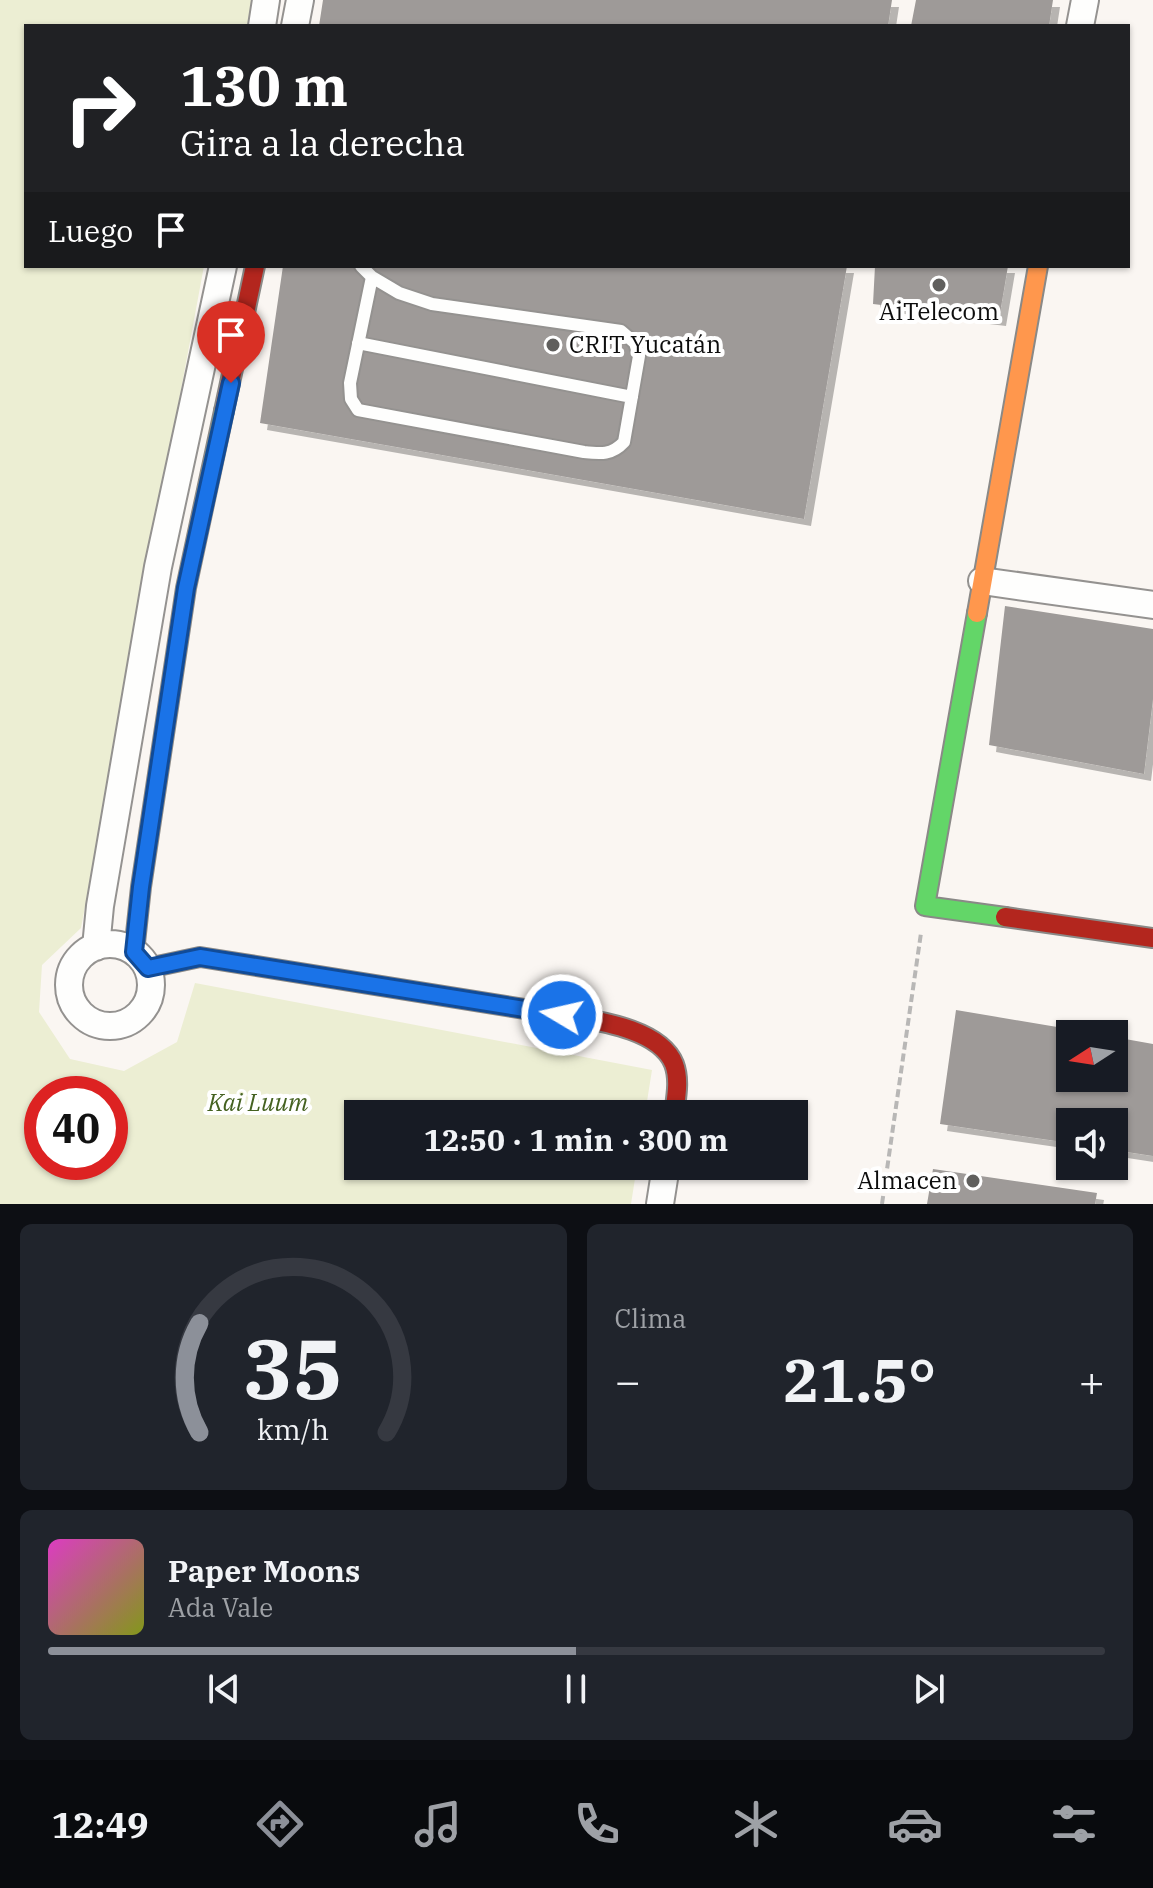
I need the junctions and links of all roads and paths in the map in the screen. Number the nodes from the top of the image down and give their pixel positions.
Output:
1 (266, 0) edge
2 (300, 0) edge
3 (1085, 0) edge
4 (262, 24) edge
5 (295, 24) edge
6 (1080, 24) edge
7 (255, 268) edge
8 (363, 268) edge
9 (1038, 268) edge
10 (221, 275) edge
11 (372, 277) junction
12 (250, 296) junction
13 (358, 343) junction
14 (632, 397) junction
15 (982, 581) junction
16 (1153, 605) edge
17 (925, 906) junction
18 (1153, 938) edge
19 (96, 947) junction
20 (141, 960) junction
21 (676, 1100) edge
22 (664, 1180) edge
23 (660, 1204) edge
24 (882, 1204) edge

1 - 4 street
2 - 5 street
3 - 6 street
7 - 12 street
8 - 11 lane
9 - 15 street
10 - 12 street
10 - 19 street
11 - 13 lane
11 - 14 lane
12 - 20 street
13 - 14 lane
13 - 14 lane
15 - 16 street
15 - 17 street
17 - 18 street
17 - 24 path
19 - 20 street
19 - 20 street
20 - 21 street
22 - 23 street

